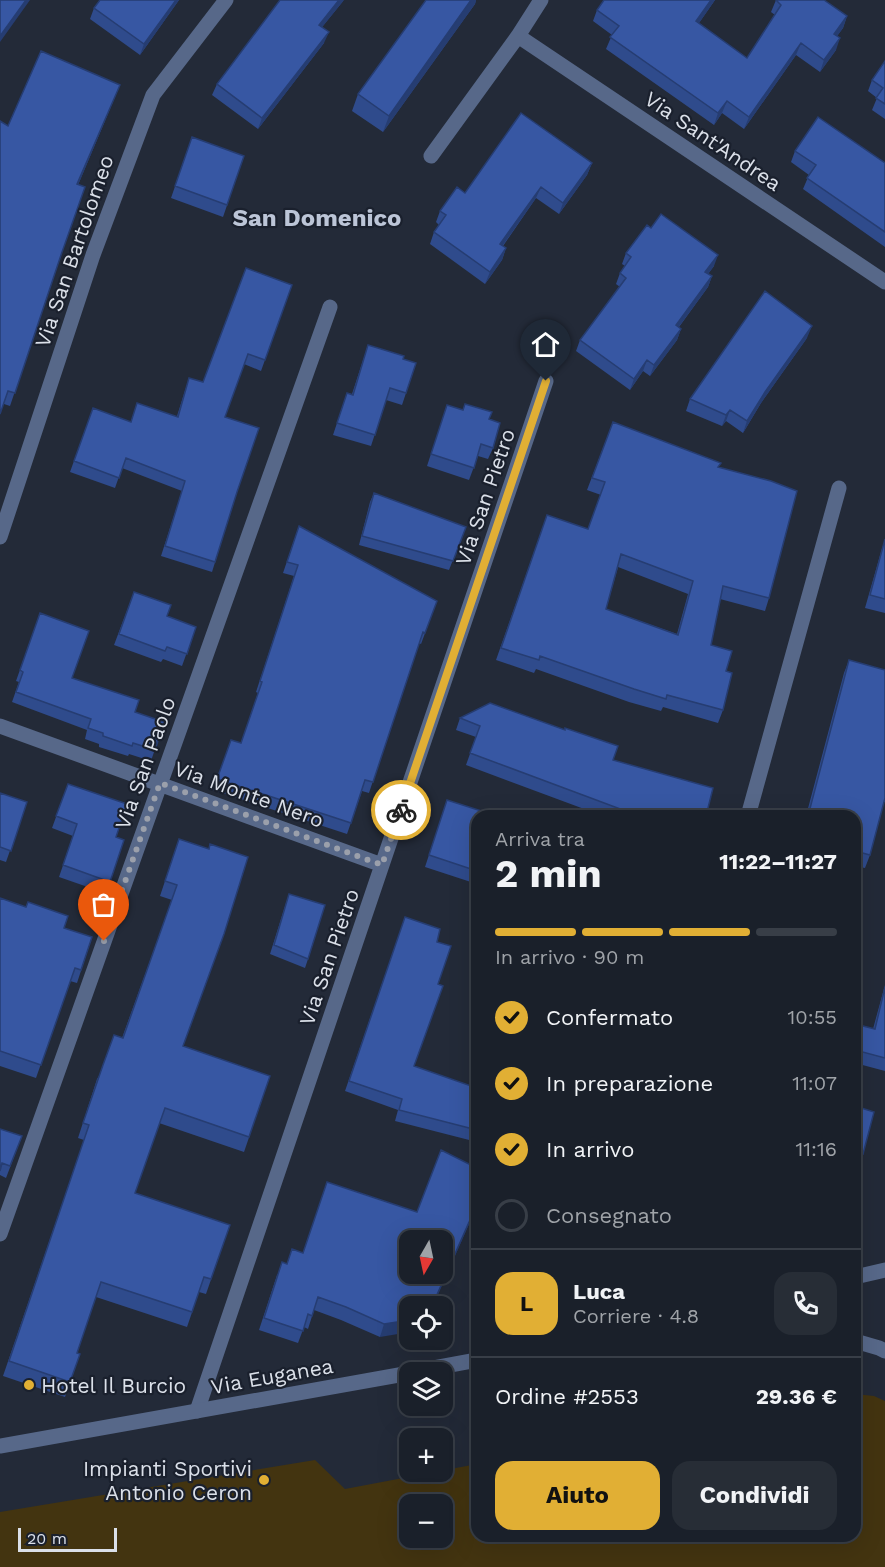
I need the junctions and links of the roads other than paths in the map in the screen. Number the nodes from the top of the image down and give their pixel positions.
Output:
1 (226, 0) edge
2 (541, 0) edge
3 (518, 36) junction
4 (431, 156) dead end
5 (885, 282) edge
6 (330, 307) dead end
7 (546, 381) dead end
8 (838, 488) dead end
9 (0, 537) edge
10 (0, 726) edge
11 (160, 783) junction
12 (750, 810) edge
13 (382, 865) junction
14 (0, 1234) edge
15 (885, 1270) edge
16 (861, 1276) edge
17 (861, 1343) edge
18 (885, 1351) edge
19 (471, 1361) edge
20 (453, 1365) edge
21 (399, 1375) edge
22 (197, 1411) junction
23 (0, 1446) edge

1 - 9 street, Via San Bartolomeo
2 - 3 street
3 - 4 street
3 - 5 street, Via Sant'Andrea
6 - 11 street, Via San Paolo
7 - 13 street, Via San Pietro
8 - 12 street
10 - 11 street, Via Monte Nero
11 - 13 street, Via Monte Nero
11 - 14 street, Via San Paolo
13 - 22 street, Via San Pietro
15 - 16 street
17 - 18 street
19 - 20 street, Via Euganea
21 - 22 street, Via Euganea
22 - 23 street, Via Euganea

